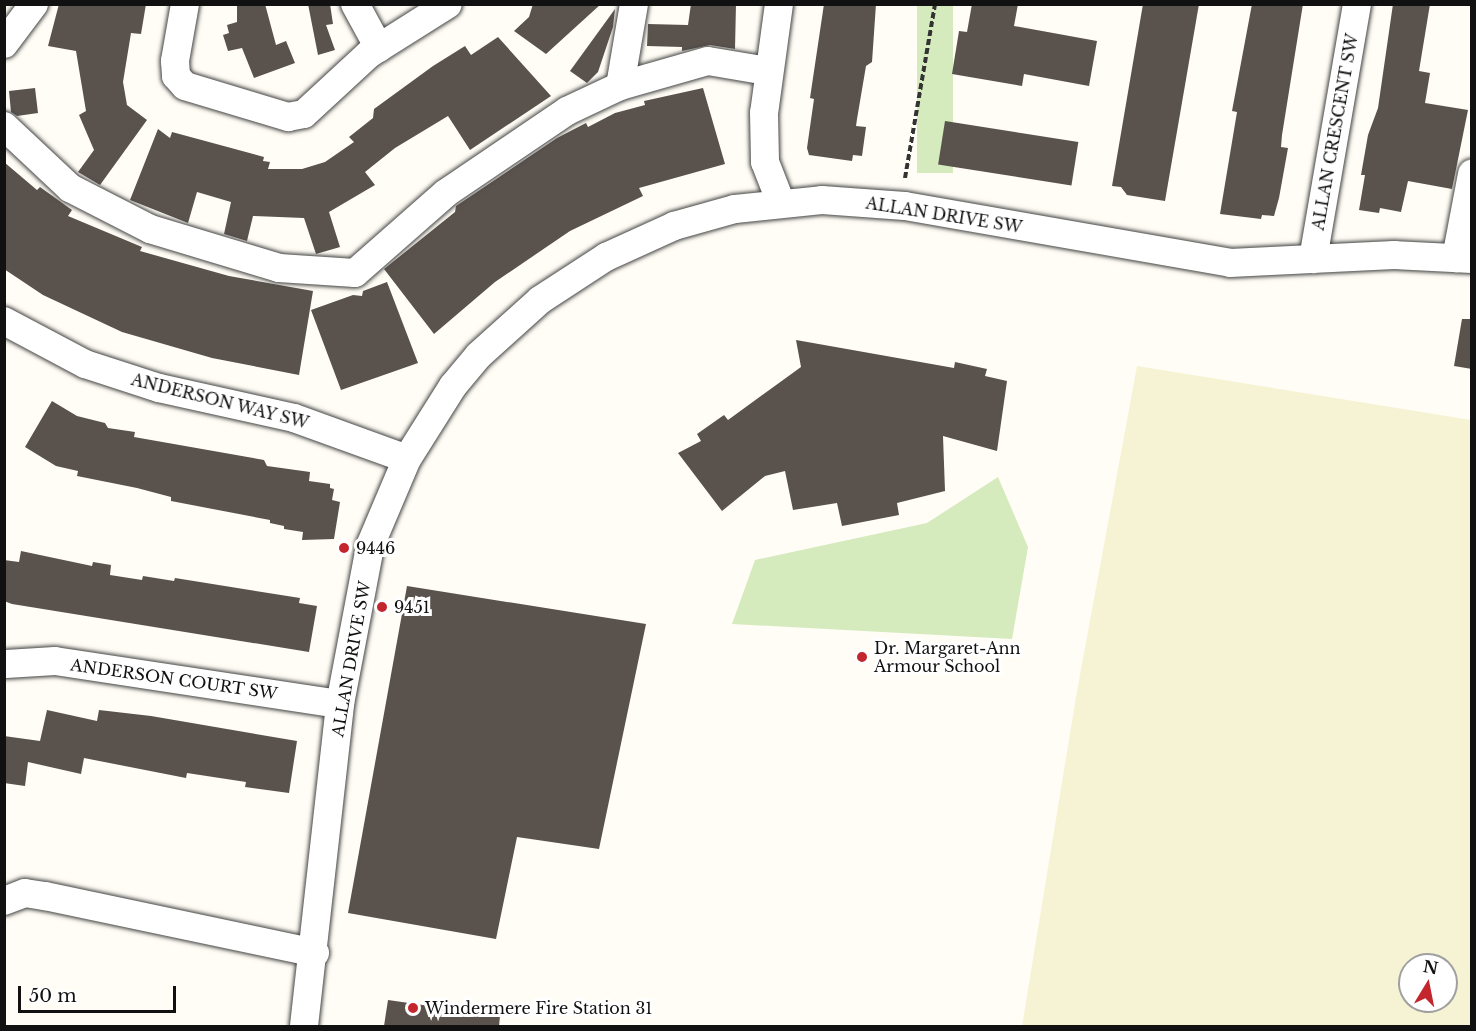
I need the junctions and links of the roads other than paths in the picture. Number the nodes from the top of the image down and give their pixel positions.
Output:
1 (34, 4) edge
2 (185, 4) edge
3 (355, 4) edge
4 (448, 4) edge
5 (634, 4) edge
6 (779, 4) edge
7 (1357, 4) edge
8 (4, 44) edge
9 (379, 48) junction
10 (768, 71) junction
11 (620, 86) junction
12 (4, 126) edge
13 (1472, 174) edge
14 (781, 202) junction
15 (1464, 258) edge
16 (1313, 259) junction
17 (4, 321) edge
18 (407, 459) junction
19 (6, 664) dead end
20 (340, 704) junction
21 (4, 901) edge
22 (315, 953) junction
23 (304, 1026) edge

1 - 8 street
2 - 9 street
3 - 9 street
4 - 9 street
5 - 11 street
6 - 10 street
7 - 16 street, ALLAN CRESCENT SW
10 - 11 street
10 - 14 street
11 - 12 street
13 - 15 street
14 - 16 street, ALLAN DRIVE SW
14 - 18 street, ALLAN DRIVE SW
15 - 16 street, ALLAN DRIVE SW
17 - 18 street, ANDERSON WAY SW
18 - 20 street, ALLAN DRIVE SW
19 - 20 street, ANDERSON COURT SW
20 - 22 street, ALLAN DRIVE SW
21 - 22 street
22 - 23 street, ALLAN DRIVE SW

